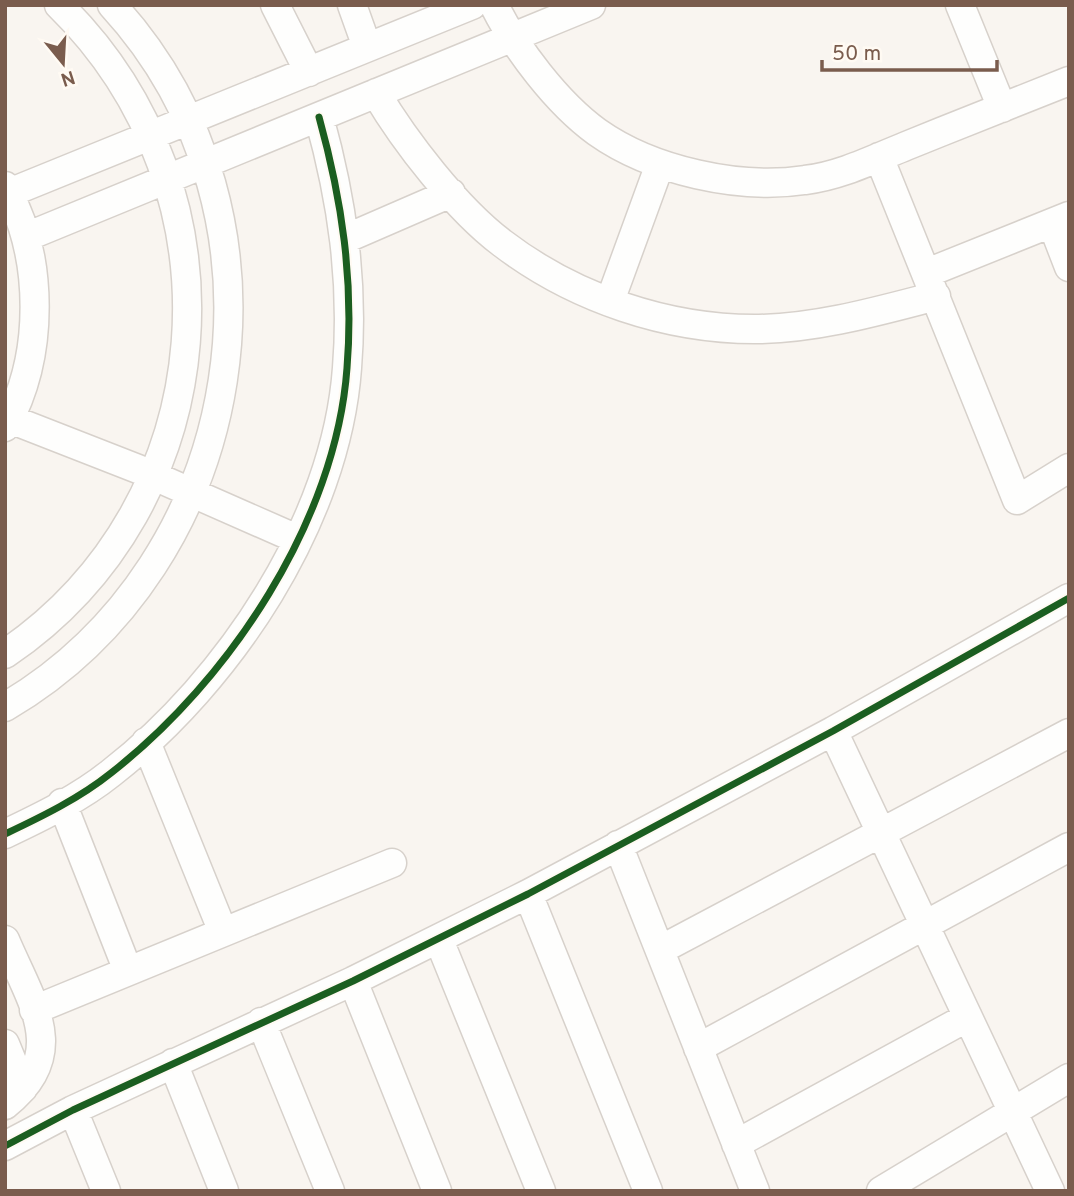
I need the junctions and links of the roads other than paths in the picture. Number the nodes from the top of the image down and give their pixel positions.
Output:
1 (59, 5) edge
2 (112, 5) edge
3 (275, 5) edge
4 (352, 5) edge
5 (472, 5) edge
6 (494, 5) edge
7 (591, 5) edge
8 (960, 5) edge
9 (511, 38) junction
10 (367, 47) junction
11 (309, 72) junction
12 (1069, 81) edge
13 (376, 93) junction
14 (1002, 108) junction
15 (319, 117) junction
16 (188, 120) junction
17 (151, 136) junction
18 (879, 157) junction
19 (205, 163) junction
20 (660, 164) junction
21 (168, 178) junction
22 (7, 189) edge
23 (451, 193) junction
24 (1060, 220) edge
25 (26, 237) junction
26 (345, 239) junction
27 (1069, 267) edge
28 (931, 284) junction
29 (610, 301) junction
30 (7, 423) edge
31 (1069, 468) edge
32 (153, 476) junction
33 (193, 492) junction
34 (297, 538) junction
35 (1068, 601) edge
36 (5, 654) edge
37 (5, 707) edge
38 (833, 731) junction
39 (1069, 733) edge
40 (146, 742) junction
41 (62, 803) junction
42 (881, 833) junction
43 (5, 834) edge
44 (618, 845) junction
45 (1069, 847) edge
46 (392, 863) dead end
47 (528, 894) junction
48 (925, 925) junction
49 (223, 932) junction
50 (5, 940) edge
51 (439, 940) junction
52 (660, 950) junction
53 (128, 971) junction
54 (353, 981) junction
55 (34, 1010) junction
56 (968, 1017) junction
57 (261, 1022) junction
58 (5, 1044) edge
59 (698, 1048) junction
60 (173, 1063) junction
61 (1069, 1078) edge
62 (14, 1097) edge
63 (73, 1110) junction
64 (1013, 1112) junction
65 (736, 1144) junction
66 (5, 1146) edge
67 (106, 1191) edge
68 (224, 1191) edge
69 (330, 1191) edge
70 (437, 1191) edge
71 (541, 1191) edge
72 (648, 1191) edge
73 (755, 1191) edge
74 (881, 1191) edge
75 (1049, 1191) edge

1 - 17 street
2 - 16 street
3 - 11 street
4 - 10 street
5 - 10 street
6 - 9 street
7 - 9 street
8 - 14 street
9 - 13 street
9 - 20 street
10 - 11 street
11 - 16 street
12 - 14 street
13 - 15 street
13 - 23 street
14 - 18 street
15 - 19 street
15 - 26 street
16 - 17 street
16 - 19 street
17 - 21 street
17 - 22 street
18 - 20 street
18 - 28 street
19 - 21 street
19 - 33 street
20 - 29 street
21 - 25 street
21 - 32 street
22 - 25 street
23 - 26 street
23 - 29 street
24 - 27 street
24 - 28 street
25 - 30 street
26 - 34 street
28 - 29 street
28 - 31 street
30 - 32 street
32 - 33 street
32 - 36 street
33 - 34 street
33 - 37 street
34 - 40 street
35 - 38 street
38 - 42 street
38 - 44 street
39 - 42 street
40 - 41 street
40 - 49 street
41 - 43 street
41 - 53 street
42 - 48 street
42 - 52 street
44 - 47 street
44 - 52 street
45 - 48 street
46 - 49 street
47 - 51 street
47 - 72 street
48 - 56 street
48 - 59 street
49 - 53 street
50 - 55 street
51 - 54 street
51 - 71 street
52 - 59 street
53 - 55 street
54 - 57 street
54 - 70 street
55 - 62 street
56 - 64 street
56 - 65 street
57 - 60 street
57 - 69 street
58 - 62 street
59 - 65 street
60 - 63 street
60 - 68 street
61 - 64 street
63 - 66 street
63 - 67 street
64 - 74 street
64 - 75 street
65 - 73 street

